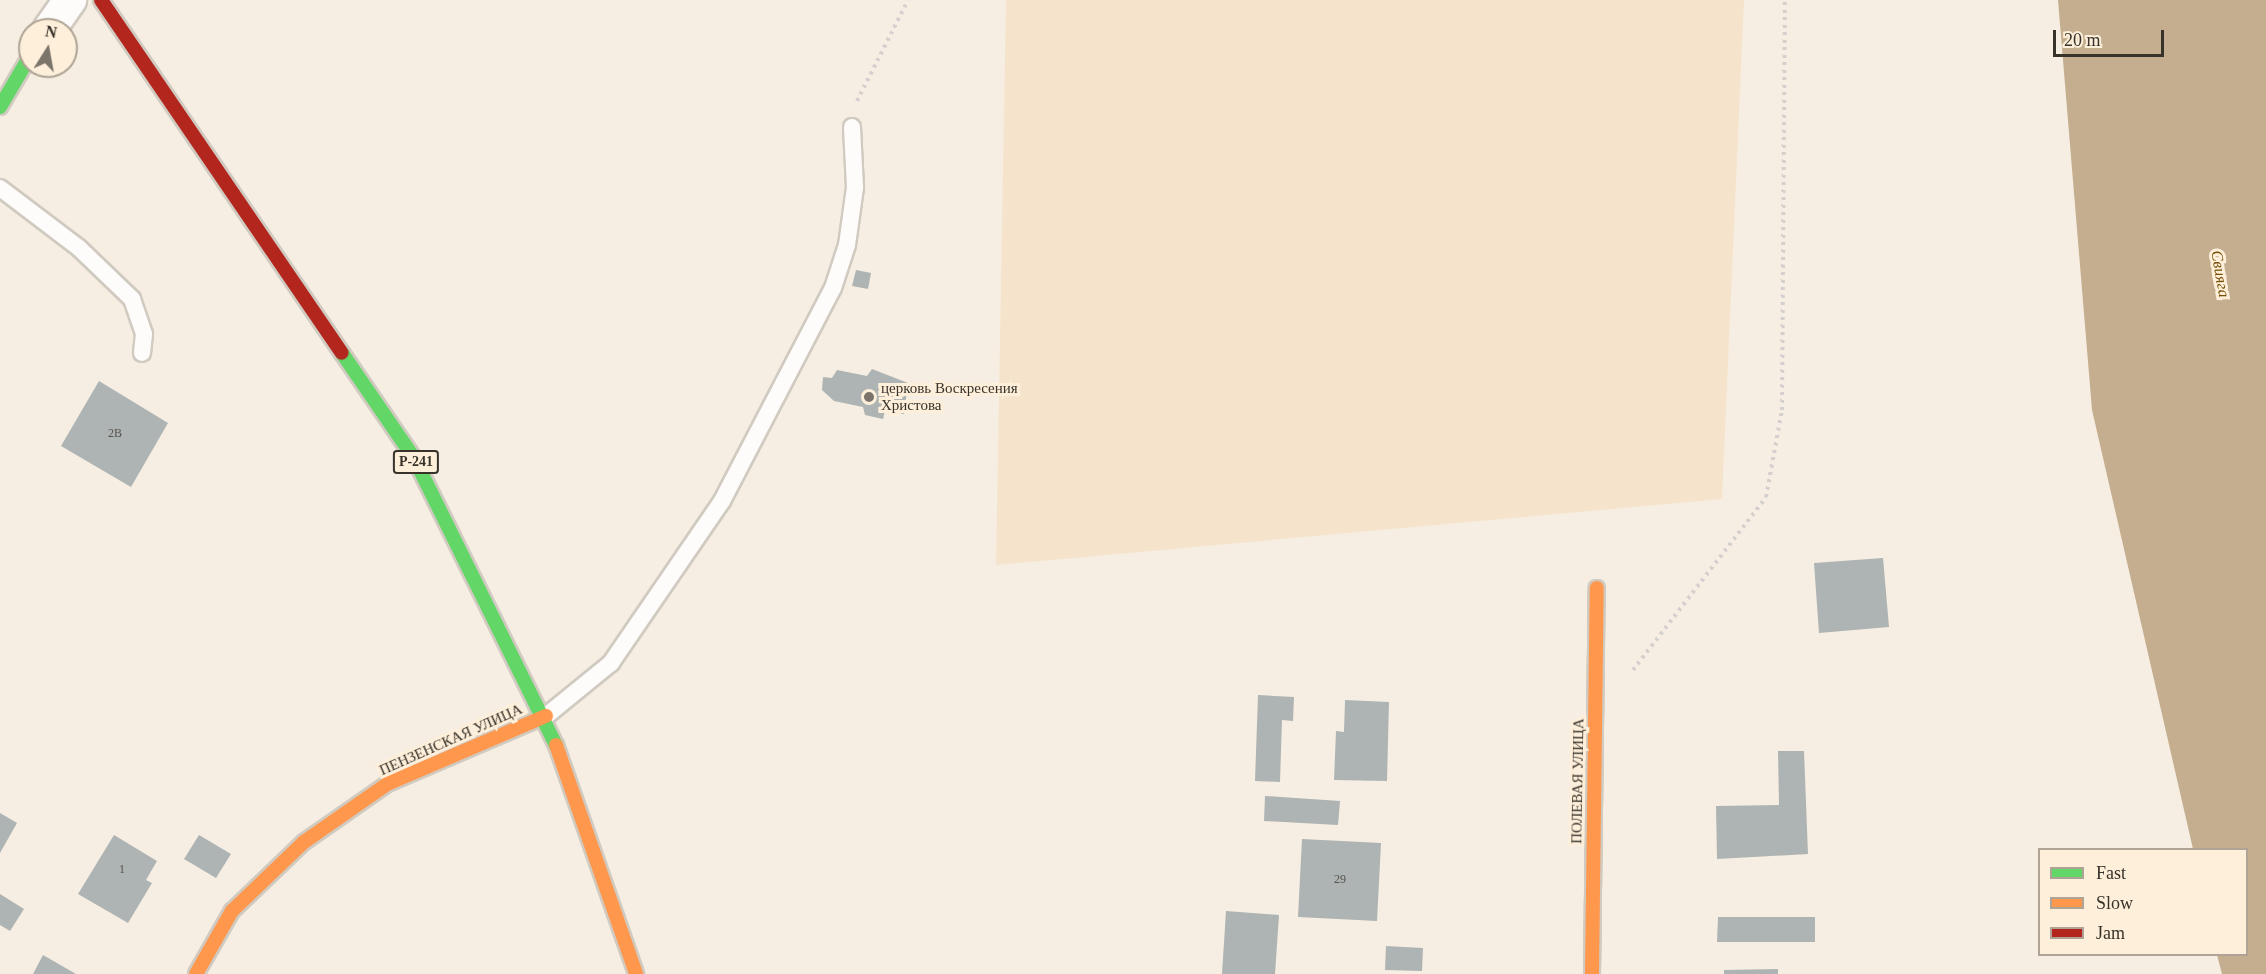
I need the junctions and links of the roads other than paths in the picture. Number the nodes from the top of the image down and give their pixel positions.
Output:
1 (70, 0) edge
2 (101, 0) edge
3 (57, 18) edge
4 (18, 76) edge
5 (0, 107) edge
6 (852, 127) road end
7 (0, 188) edge
8 (142, 353) dead end
9 (1597, 588) dead end
10 (546, 716) junction
11 (196, 974) edge
12 (636, 974) edge
13 (1592, 974) edge

1 - 3 street
2 - 10 main road, Р-241
4 - 5 main road
6 - 10 lane
7 - 8 lane
9 - 13 main road, ПОЛЕВАЯ УЛИЦА
10 - 11 main road, ПЕНЗЕНСКАЯ УЛИЦА
10 - 12 main road, Р-241

